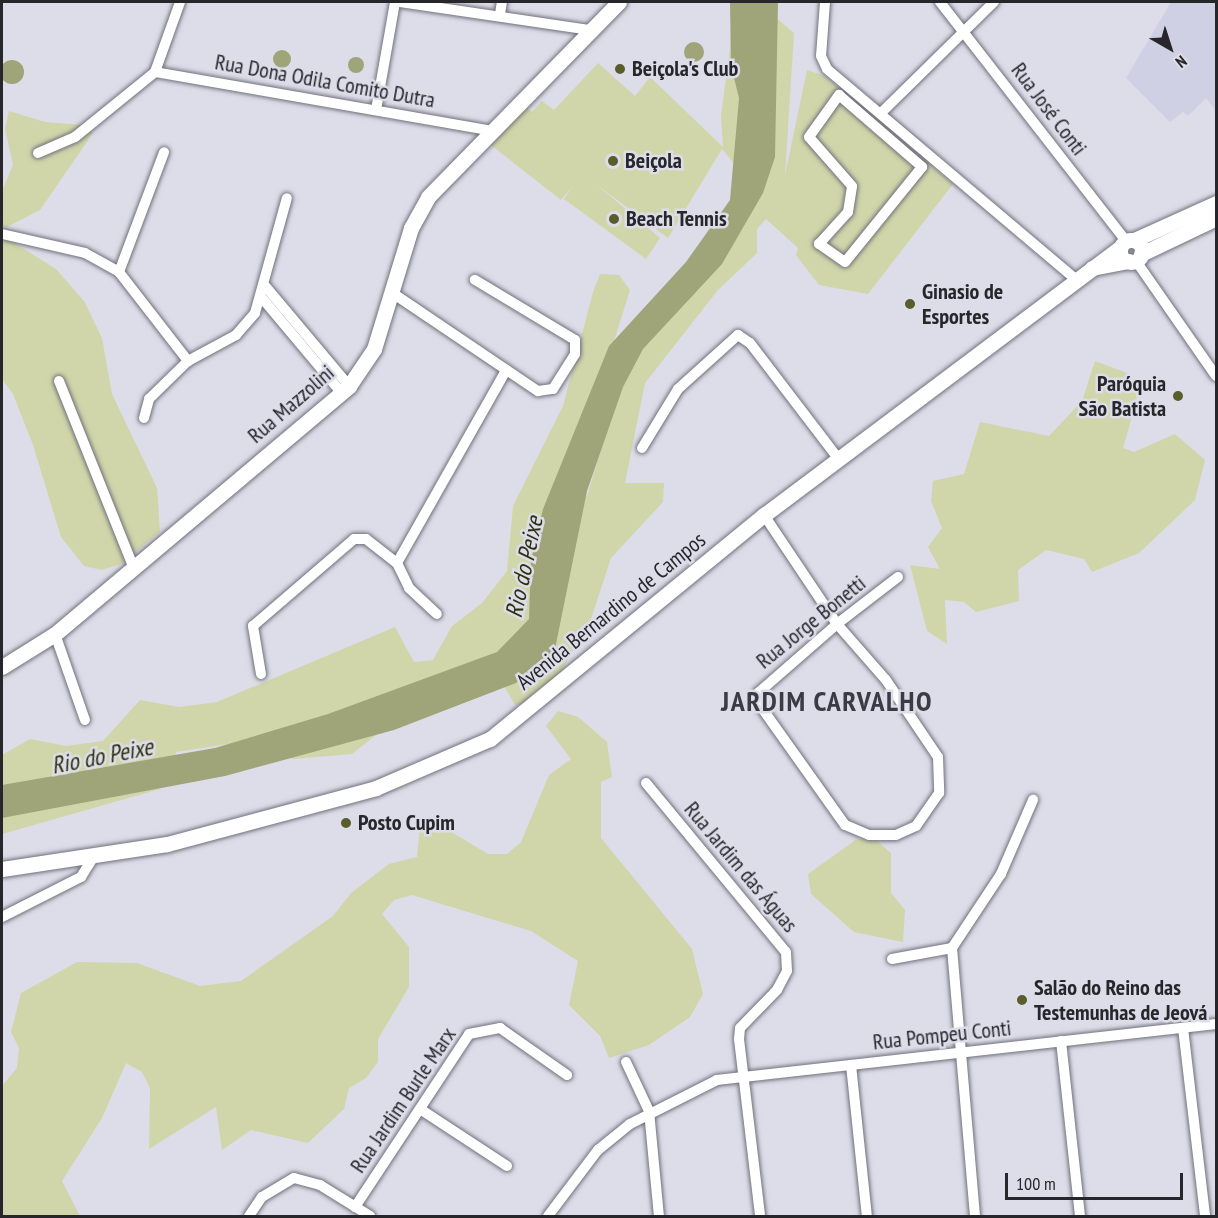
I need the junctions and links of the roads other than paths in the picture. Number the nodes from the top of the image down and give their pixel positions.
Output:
1 (180, 2) edge
2 (395, 2) edge
3 (400, 2) edge
4 (502, 2) edge
5 (619, 2) edge
6 (825, 2) edge
7 (940, 2) edge
8 (994, 2) edge
9 (500, 14) junction
10 (964, 29) junction
11 (589, 30) junction
12 (154, 72) junction
13 (376, 110) junction
14 (882, 112) junction
15 (489, 130) junction
16 (164, 152) dead end
17 (38, 153) dead end
18 (933, 156) junction
19 (922, 167) junction
20 (287, 198) dead end
21 (1216, 203) edge
22 (1216, 218) edge
23 (2, 234) edge
24 (1131, 251) junction
25 (119, 272) junction
26 (475, 280) dead end
27 (1077, 280) junction
28 (266, 287) junction
29 (394, 294) junction
30 (262, 298) junction
31 (188, 361) junction
32 (506, 370) junction
33 (1216, 376) edge
34 (59, 381) dead end
35 (345, 389) junction
36 (144, 418) dead end
37 (642, 448) dead end
38 (838, 458) junction
39 (764, 515) junction
40 (397, 563) junction
41 (133, 566) junction
42 (898, 577) dead end
43 (437, 614) dead end
44 (837, 624) junction
45 (55, 634) junction
46 (2, 668) edge
47 (261, 674) dead end
48 (85, 720) dead end
49 (646, 783) dead end
50 (1033, 801) dead end
51 (93, 858) junction
52 (2, 869) edge
53 (2, 917) edge
54 (952, 948) junction
55 (892, 958) dead end
56 (1216, 1024) edge
57 (1183, 1028) junction
58 (1061, 1041) junction
59 (957, 1053) junction
60 (626, 1062) dead end
61 (851, 1065) junction
62 (745, 1074) junction
63 (567, 1075) dead end
64 (420, 1109) junction
65 (648, 1111) junction
66 (507, 1166) dead end
67 (355, 1207) junction
68 (556, 1211) edge
69 (249, 1216) edge
70 (370, 1216) edge
71 (548, 1216) edge
72 (659, 1216) edge
73 (760, 1216) edge
74 (867, 1216) edge
75 (975, 1216) edge
76 (1080, 1216) edge
77 (1205, 1216) edge

1 - 12 street
2 - 13 street
3 - 9 street
4 - 9 street
5 - 11 street, Rua Mazzolini
6 - 14 street
7 - 10 street, Rua José Conti
8 - 10 street
9 - 11 street
10 - 14 street
10 - 24 street, Rua José Conti
11 - 15 street, Rua Mazzolini
12 - 13 street, Rua Dona Odila Comito Dutra
12 - 17 street
13 - 15 street, Rua Dona Odila Comito Dutra
14 - 18 street
15 - 29 street, Rua Mazzolini
16 - 25 street
18 - 19 street
18 - 27 street
19 - 19 street
20 - 28 street
21 - 24 street, Avenida Bernardino de Campos
22 - 24 street, Avenida Bernardino de Campos
23 - 25 street
24 - 27 street, Avenida Bernardino de Campos
24 - 33 street, Rua José Conti
25 - 31 street
26 - 32 street
27 - 38 street, Avenida Bernardino de Campos
28 - 30 street
28 - 35 street
29 - 32 street
29 - 35 street, Rua Mazzolini
30 - 31 street
30 - 35 street
31 - 36 street
32 - 40 street
34 - 41 street
35 - 41 street, Rua Mazzolini
37 - 38 street
38 - 39 street, Avenida Bernardino de Campos
39 - 44 street
39 - 51 street, Avenida Bernardino de Campos
40 - 43 street
40 - 47 street
41 - 45 street, Rua Mazzolini
42 - 44 street, Rua Jorge Bonetti
44 - 44 street, Rua Jorge Bonetti
45 - 46 street, Rua Mazzolini
45 - 48 street
49 - 62 street, Rua Jardim das Águas
50 - 54 street
51 - 52 street, Avenida Bernardino de Campos
51 - 53 street
54 - 55 street
54 - 59 street
56 - 57 street, Rua Pompeu Conti
57 - 58 street, Rua Pompeu Conti
57 - 77 street
58 - 59 street, Rua Pompeu Conti
58 - 76 street
59 - 61 street, Rua Pompeu Conti
59 - 75 street
60 - 65 street
61 - 62 street, Rua Pompeu Conti
61 - 74 street
62 - 65 street, Rua Pompeu Conti
62 - 73 street
63 - 64 street, Rua Jardim Burle Marx
64 - 66 street
64 - 67 street, Rua Jardim Burle Marx
65 - 68 street, Rua Pompeu Conti
65 - 72 street
67 - 69 street
67 - 70 street, Rua Jardim Burle Marx
68 - 71 street, Rua Pompeu Conti

